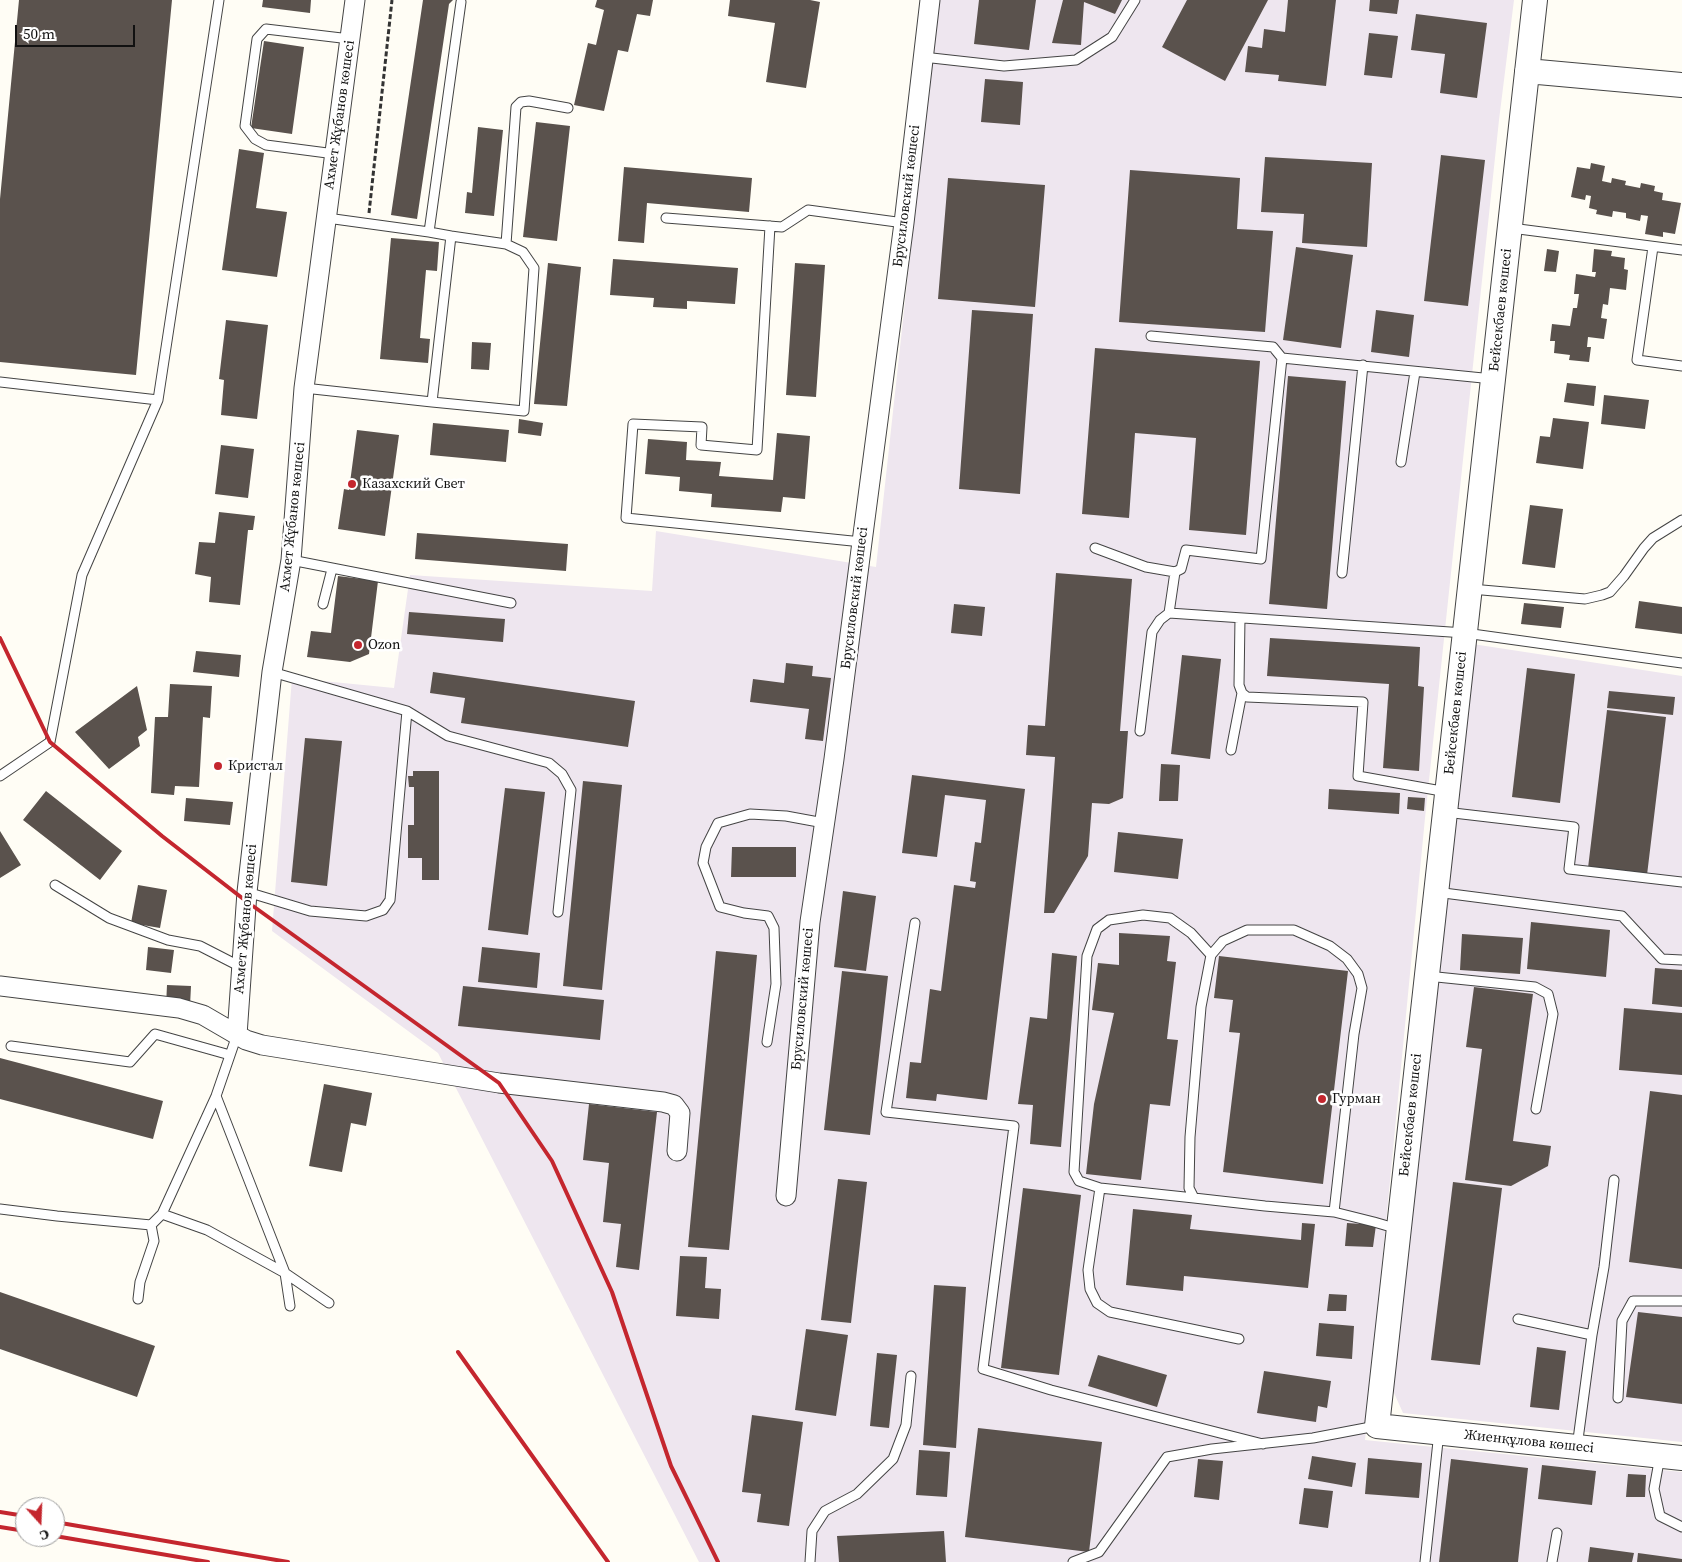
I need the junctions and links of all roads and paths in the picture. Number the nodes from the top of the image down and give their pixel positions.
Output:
1 (219, 0) edge
2 (355, 0) edge
3 (392, 0) edge
4 (930, 0) edge
5 (1135, 0) edge
6 (1535, 0) edge
7 (461, 2) dead end
8 (350, 39) junction
9 (923, 57) junction
10 (1527, 71) junction
11 (1682, 85) edge
12 (568, 108) dead end
13 (335, 154) junction
14 (327, 218) junction
15 (666, 218) dead end
16 (904, 223) junction
17 (368, 224) junction
18 (770, 226) junction
19 (1510, 228) junction
20 (429, 232) junction
21 (451, 236) junction
22 (506, 244) junction
23 (1653, 246) junction
24 (1682, 250) edge
25 (1151, 336) dead end
26 (1282, 358) junction
27 (1362, 365) junction
28 (1682, 366) edge
29 (1415, 372) junction
30 (1493, 379) junction
31 (0, 382) edge
32 (304, 388) junction
33 (158, 400) junction
34 (432, 402) junction
35 (1401, 462) dead end
36 (1682, 520) edge
37 (862, 542) junction
38 (1095, 548) dead end
39 (291, 560) junction
40 (332, 569) junction
41 (1175, 572) junction
42 (1342, 573) dead end
43 (1470, 589) junction
44 (511, 603) dead end
45 (323, 604) dead end
46 (1169, 613) junction
47 (1240, 618) junction
48 (1465, 633) junction
49 (1682, 663) edge
50 (272, 672) junction
51 (1242, 693) junction
52 (407, 711) junction
53 (1140, 731) dead end
54 (1231, 750) dead end
55 (0, 776) edge
56 (1446, 802) junction
57 (824, 823) junction
58 (1682, 882) edge
59 (55, 885) dead end
60 (247, 892) junction
61 (1436, 892) junction
62 (558, 912) dead end
63 (915, 923) dead end
64 (1211, 955) junction
65 (1682, 960) edge
66 (242, 967) junction
67 (1427, 976) junction
68 (0, 986) edge
69 (237, 1035) junction
70 (768, 1042) dead end
71 (11, 1046) dead end
72 (230, 1055) junction
73 (216, 1096) junction
74 (1536, 1109) dead end
75 (677, 1151) dead end
76 (1614, 1180) dead end
77 (1100, 1188) junction
78 (786, 1196) dead end
79 (1194, 1198) junction
80 (0, 1209) edge
81 (1334, 1212) junction
82 (162, 1214) junction
83 (151, 1225) junction
84 (1398, 1230) junction
85 (285, 1273) junction
86 (138, 1299) dead end
87 (1682, 1301) edge
88 (329, 1303) dead end
89 (290, 1306) dead end
90 (1518, 1319) dead end
91 (1592, 1335) junction
92 (1239, 1339) dead end
93 (911, 1376) dead end
94 (1618, 1398) dead end
95 (1377, 1426) junction
96 (1439, 1432) junction
97 (1263, 1444) junction
98 (1577, 1447) junction
99 (1671, 1457) edge
100 (1682, 1527) edge
101 (1557, 1533) dead end
102 (810, 1562) edge
103 (1073, 1562) edge
104 (1425, 1562) edge
105 (1552, 1562) edge

1 - 33 lane
2 - 8 street, Ахмет Жұбанов көшесі
3 - 17 path
4 - 9 street, Брусиловский көшесі
5 - 9 lane
6 - 10 street, Бейсекбаев көшесі
7 - 20 lane
8 - 13 street, Ахмет Жұбанов көшесі
8 - 13 lane
9 - 16 street, Брусиловский көшесі
10 - 11 street
10 - 19 street, Бейсекбаев көшесі
12 - 22 lane
13 - 14 street, Ахмет Жұбанов көшесі
14 - 17 lane
14 - 32 street, Ахмет Жұбанов көшесі
15 - 18 lane
16 - 18 lane
16 - 37 street, Брусиловский көшесі
17 - 20 lane
18 - 37 lane
19 - 23 lane
19 - 30 street, Бейсекбаев көшесі
20 - 21 lane
21 - 22 lane
21 - 34 lane
22 - 34 lane
23 - 24 lane
23 - 28 lane
25 - 26 lane
26 - 27 lane
26 - 41 lane
27 - 29 lane
27 - 42 lane
29 - 30 lane
29 - 35 lane
30 - 43 street, Бейсекбаев көшесі
31 - 33 lane
32 - 34 lane
32 - 39 street, Ахмет Жұбанов көшесі
33 - 55 lane
36 - 43 lane
37 - 57 street, Брусиловский көшесі
38 - 41 lane
39 - 40 lane
39 - 50 street, Ахмет Жұбанов көшесі
40 - 44 lane
40 - 45 lane
41 - 46 lane
43 - 48 street, Бейсекбаев көшесі
46 - 47 lane
46 - 53 lane
47 - 48 lane
47 - 51 lane
48 - 49 lane
48 - 56 street, Бейсекбаев көшесі
50 - 52 lane
50 - 60 street, Ахмет Жұбанов көшесі
51 - 54 lane
51 - 56 lane
52 - 60 lane
52 - 62 lane
56 - 58 lane
56 - 61 street, Бейсекбаев көшесі
57 - 70 lane
57 - 78 street, Брусиловский көшесі
59 - 66 lane
60 - 66 street, Ахмет Жұбанов көшесі
61 - 65 lane
61 - 67 street, Бейсекбаев көшесі
63 - 97 lane
64 - 77 lane
64 - 79 lane
64 - 81 lane
66 - 69 street, Ахмет Жұбанов көшесі
67 - 74 lane
67 - 84 street, Бейсекбаев көшесі
68 - 69 street
69 - 72 lane
69 - 75 street
71 - 72 lane
72 - 73 lane
73 - 82 lane
73 - 85 lane
76 - 91 lane
77 - 79 lane
77 - 92 lane
79 - 81 lane
80 - 83 lane
81 - 84 lane
82 - 83 lane
82 - 85 lane
83 - 86 lane
84 - 95 street, Бейсекбаев көшесі
85 - 88 lane
85 - 89 lane
87 - 94 lane
90 - 91 lane
91 - 98 lane
93 - 102 lane
95 - 96 street, Жиенқұлова көшесі
95 - 97 lane
96 - 98 street, Жиенқұлова көшесі
96 - 104 lane
97 - 103 lane
98 - 99 street, Жиенқұлова көшесі
99 - 100 lane
101 - 105 lane

